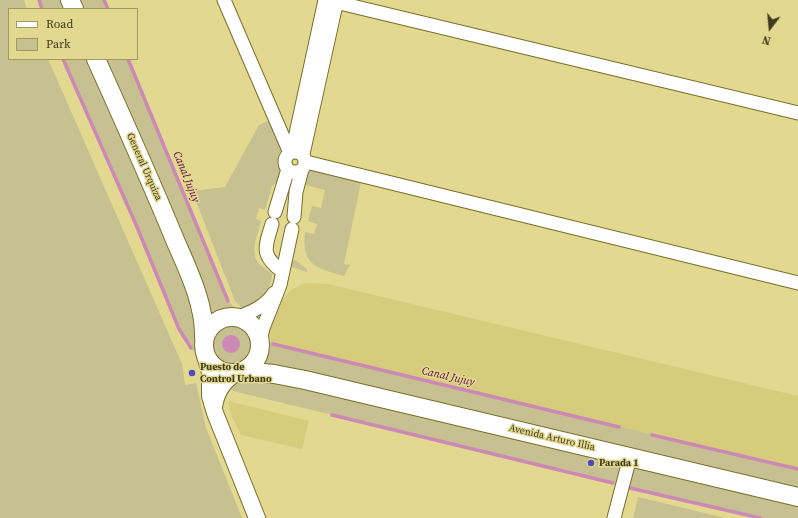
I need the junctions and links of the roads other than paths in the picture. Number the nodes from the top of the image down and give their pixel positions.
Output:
1 (224, 0) edge
2 (331, 1) edge
3 (96, 60) edge
4 (798, 113) edge
5 (298, 158) junction
6 (279, 197) junction
7 (295, 202) junction
8 (283, 272) junction
9 (190, 277) junction
10 (798, 283) edge
11 (280, 285) junction
12 (234, 317) junction
13 (260, 343) junction
14 (205, 346) junction
15 (240, 372) junction
16 (305, 380) junction
17 (214, 409) junction
18 (630, 457) junction
19 (798, 497) edge
20 (257, 518) edge
21 (614, 518) edge

1 - 5 street
2 - 4 street
2 - 5 street
3 - 9 main road, General Urquiza
5 - 6 street
5 - 7 street
5 - 10 street
6 - 7 street
6 - 8 street
7 - 8 street
8 - 11 street
9 - 12 main road, General Urquiza
9 - 14 main road, General Urquiza
11 - 12 street
11 - 13 street
12 - 13 main road
12 - 14 main road
13 - 15 main road
13 - 16 main road, Avenida Arturo Illia
14 - 15 main road
14 - 17 street, General Urquiza
15 - 16 main road, Avenida Arturo Illia
15 - 17 street
16 - 18 main road, Avenida Arturo Illia
17 - 20 street, General Urquiza
18 - 19 main road, Avenida Arturo Illia
18 - 21 street

